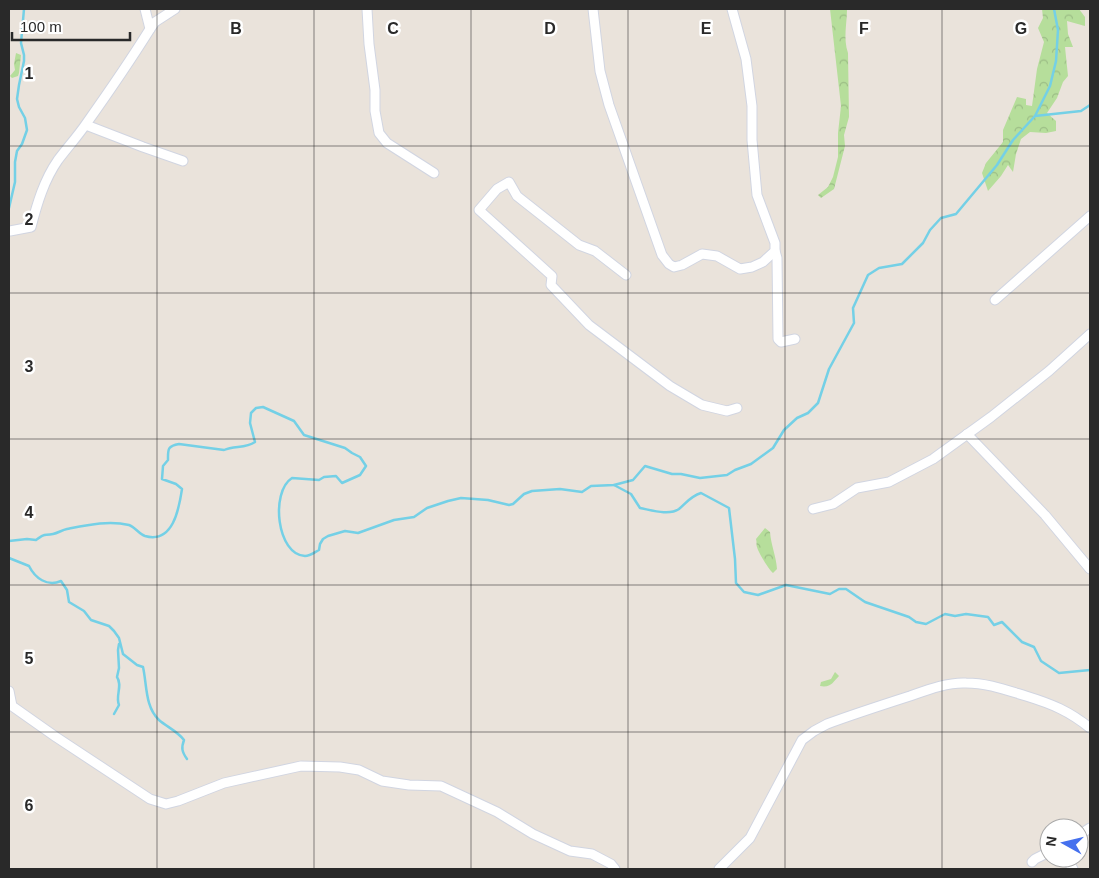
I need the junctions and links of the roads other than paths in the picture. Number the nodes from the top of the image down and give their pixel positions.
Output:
1 (145, 9) edge
2 (175, 9) edge
3 (367, 9) edge
4 (593, 9) edge
5 (732, 9) edge
6 (150, 29) junction
7 (86, 125) junction
8 (183, 161) dead end
9 (434, 173) dead end
10 (1090, 216) edge
11 (10, 231) edge
12 (774, 251) junction
13 (626, 275) dead end
14 (995, 300) dead end
15 (1090, 334) edge
16 (795, 340) dead end
17 (736, 408) dead end
18 (967, 434) junction
19 (813, 508) dead end
20 (1090, 569) edge
21 (9, 691) edge
22 (1090, 728) edge
23 (1039, 857) edge
24 (1032, 862) dead end
25 (615, 869) edge
26 (719, 869) edge

1 - 6 street
2 - 6 street
3 - 9 street
4 - 12 street
5 - 12 street
6 - 7 street
7 - 8 street
7 - 11 street
10 - 14 street
12 - 16 street
13 - 17 street
15 - 18 street
18 - 19 street
18 - 20 street
21 - 25 street
22 - 26 street
23 - 24 street

